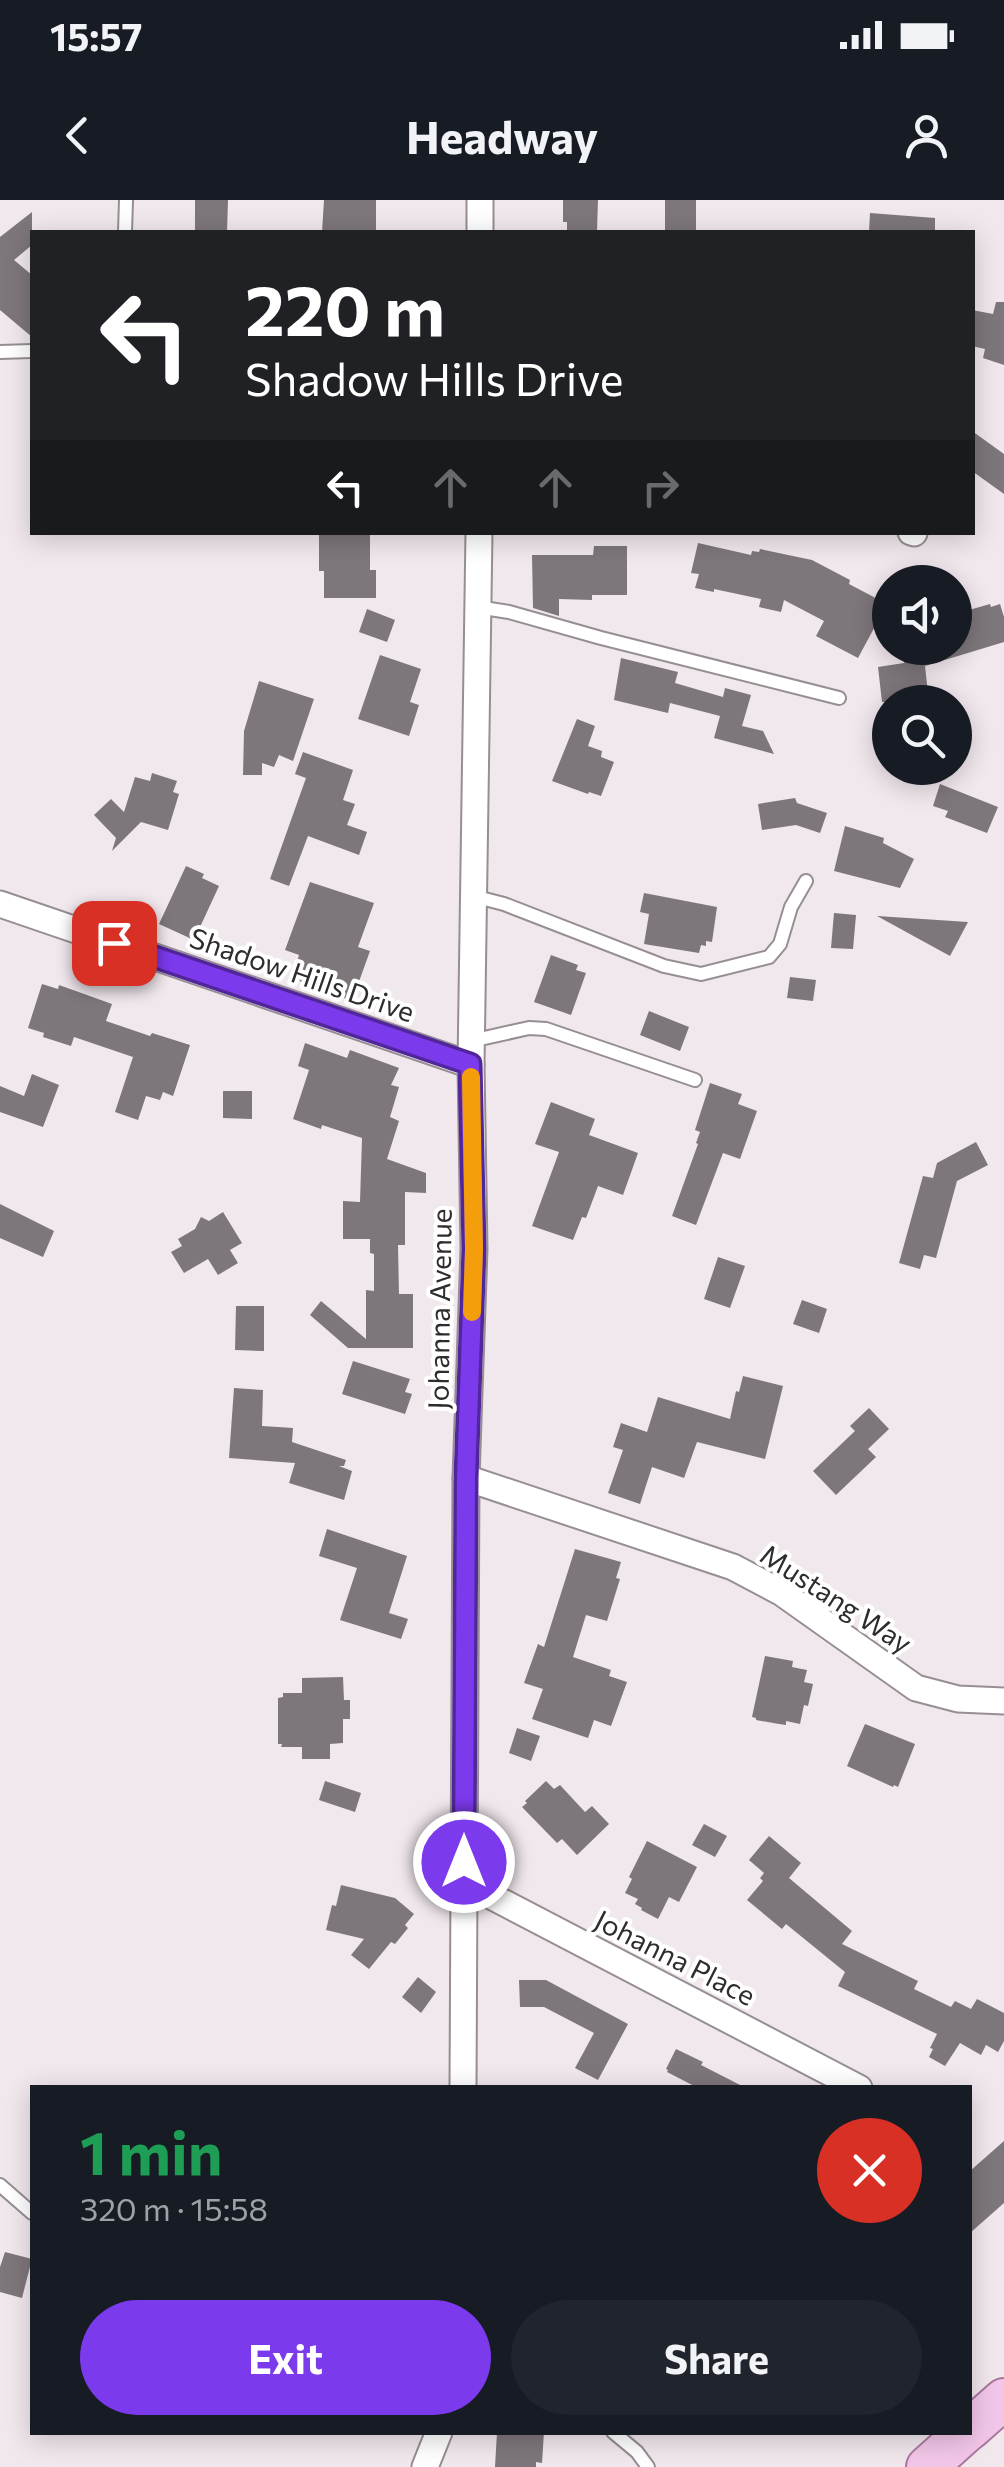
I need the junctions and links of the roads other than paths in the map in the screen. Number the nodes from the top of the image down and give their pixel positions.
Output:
1 (126, 200) edge
2 (480, 200) edge
3 (126, 230) edge
4 (480, 230) edge
5 (30, 351) edge
6 (0, 352) edge
7 (478, 535) edge
8 (478, 607) junction
9 (839, 698) dead end
10 (806, 881) dead end
11 (473, 896) junction
12 (0, 904) edge
13 (471, 1053) junction
14 (695, 1080) dead end
15 (466, 1478) junction
16 (1004, 1701) edge
17 (464, 1882) junction
18 (463, 2085) edge
19 (854, 2085) edge
20 (0, 2185) edge
21 (30, 2211) edge
22 (1004, 2398) edge
23 (972, 2427) edge
24 (438, 2435) edge
25 (616, 2435) edge
26 (963, 2435) edge
27 (425, 2467) edge
28 (648, 2467) edge
29 (927, 2467) edge

1 - 3 lane
2 - 4 street
5 - 6 lane
7 - 8 street, Johanna Avenue
8 - 9 lane
8 - 11 street, Johanna Avenue
10 - 11 lane
11 - 13 street, Johanna Avenue
12 - 13 street, Shadow Hills Drive
13 - 14 lane
13 - 15 street, Johanna Avenue
15 - 16 street, Mustang Way
15 - 17 street, Johanna Avenue
17 - 18 street, Johanna Avenue
17 - 19 street, Johanna Place
20 - 21 lane
22 - 23 main road
24 - 27 street
25 - 28 lane
26 - 29 main road

